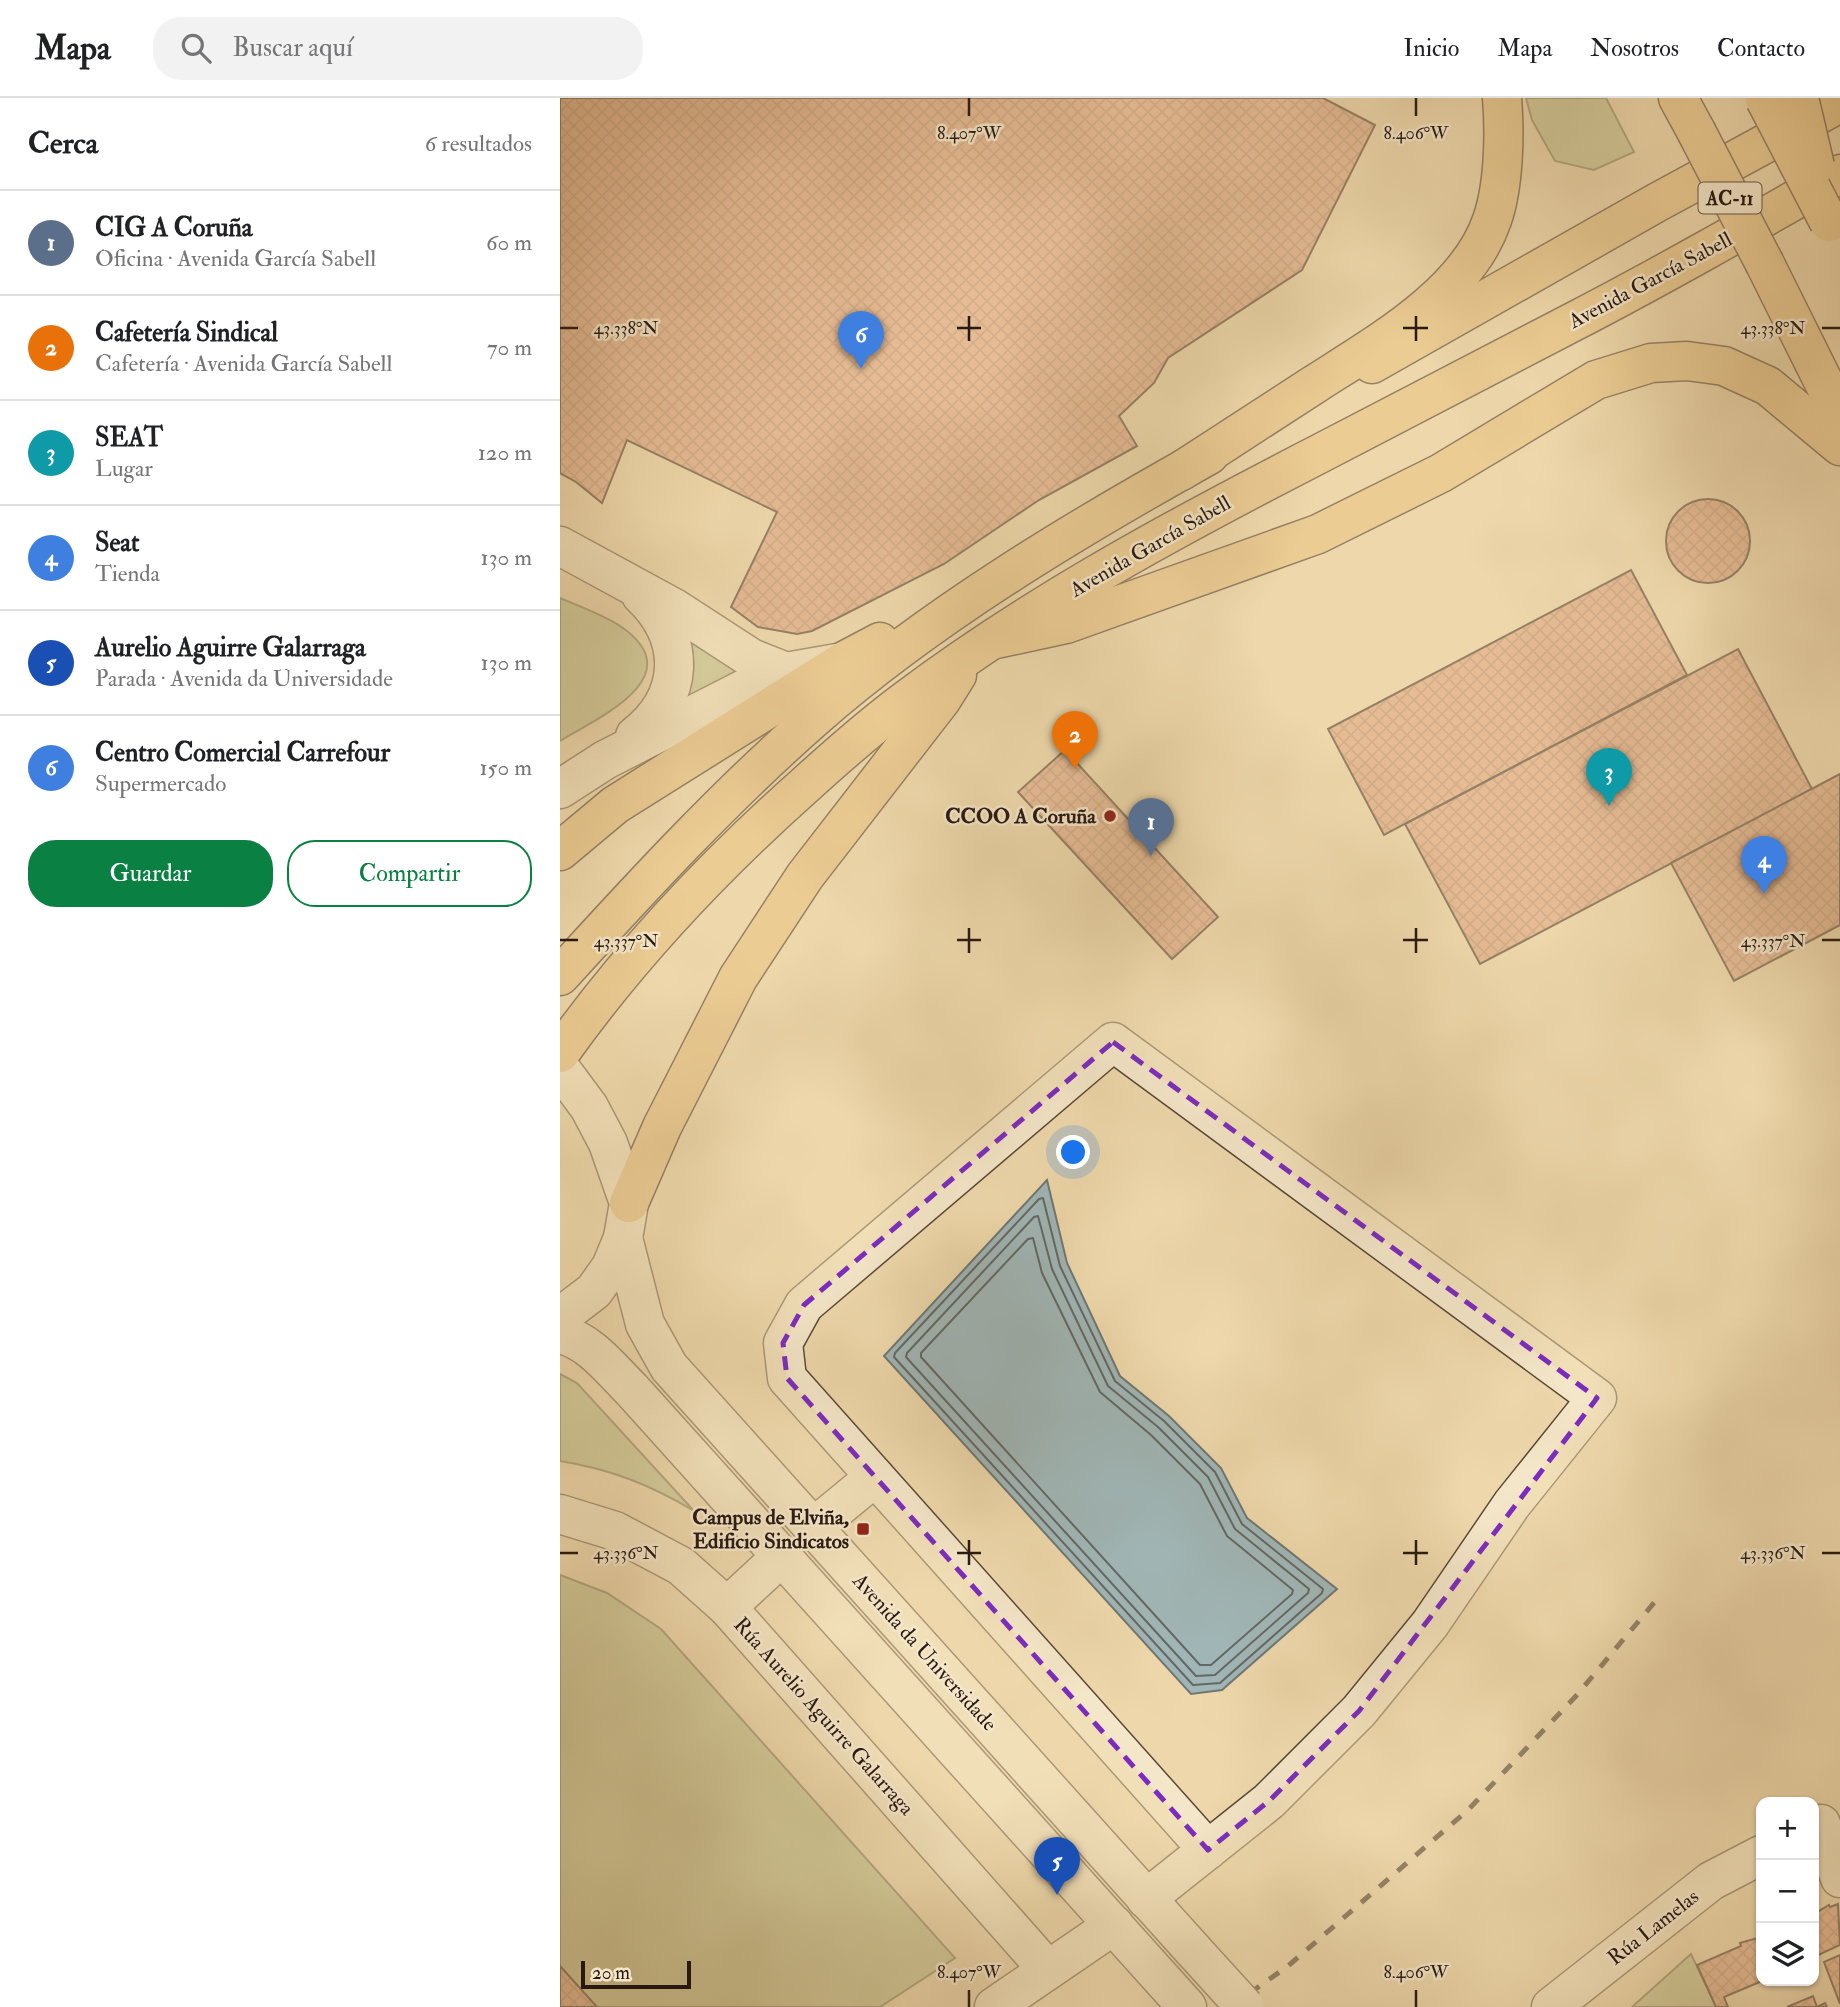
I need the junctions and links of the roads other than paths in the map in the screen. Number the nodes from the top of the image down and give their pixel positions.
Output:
1 (1502, 98) edge
2 (1678, 98) edge
3 (1776, 98) edge
4 (1840, 103) edge
5 (1840, 174) edge
6 (1834, 233) edge
7 (1840, 415) edge
8 (1840, 446) edge
9 (1181, 471) junction
10 (560, 546) edge
11 (624, 579) junction
12 (979, 594) junction
13 (981, 648) junction
14 (844, 661) junction
15 (786, 672) junction
16 (605, 760) junction
17 (560, 789) edge
18 (560, 851) edge
19 (560, 976) edge
20 (560, 1053) edge
21 (560, 1068) edge
22 (626, 1221) junction
23 (560, 1317) edge
24 (560, 1334) edge
25 (875, 1477) junction
26 (560, 1514) edge
27 (813, 1528) junction
28 (782, 1556) junction
29 (727, 1606) junction
30 (1825, 1823) edge
31 (1208, 1850) junction
32 (1756, 1858) edge
33 (1840, 1878) edge
34 (1146, 1899) junction
35 (1114, 1925) junction
36 (1048, 1970) junction
37 (994, 2007) edge
38 (1187, 2007) edge
39 (1245, 2007) edge
40 (1551, 2007) edge

1 - 9 main road
2 - 7 main road, AC-11, bridge
3 - 6 main road, bridge
4 - 9 main road
5 - 13 main road, Avenida García Sabell
8 - 13 main road
9 - 12 main road
10 - 11 street
11 - 15 street
11 - 16 street
12 - 14 main road
12 - 19 main road
13 - 20 main road, Avenida García Sabell
13 - 22 main road
14 - 15 street
14 - 18 main road
15 - 16 street
16 - 17 street
21 - 22 street, Avenida da Universidade
22 - 23 street
22 - 27 street, Avenida da Universidade
24 - 28 street, Avenida da Universidade
25 - 27 street
25 - 31 street
25 - 31 street
26 - 29 street, Rúa Aurelio Aguirre Galarraga
27 - 34 street, Avenida da Universidade
28 - 29 street
28 - 35 street, Avenida da Universidade
29 - 36 street, Rúa Aurelio Aguirre Galarraga
30 - 33 street
31 - 34 street
32 - 40 street, Rúa Lamelas
34 - 39 street, Avenida da Universidade, bridge
35 - 36 street
35 - 38 street, Avenida da Universidade
36 - 37 street

